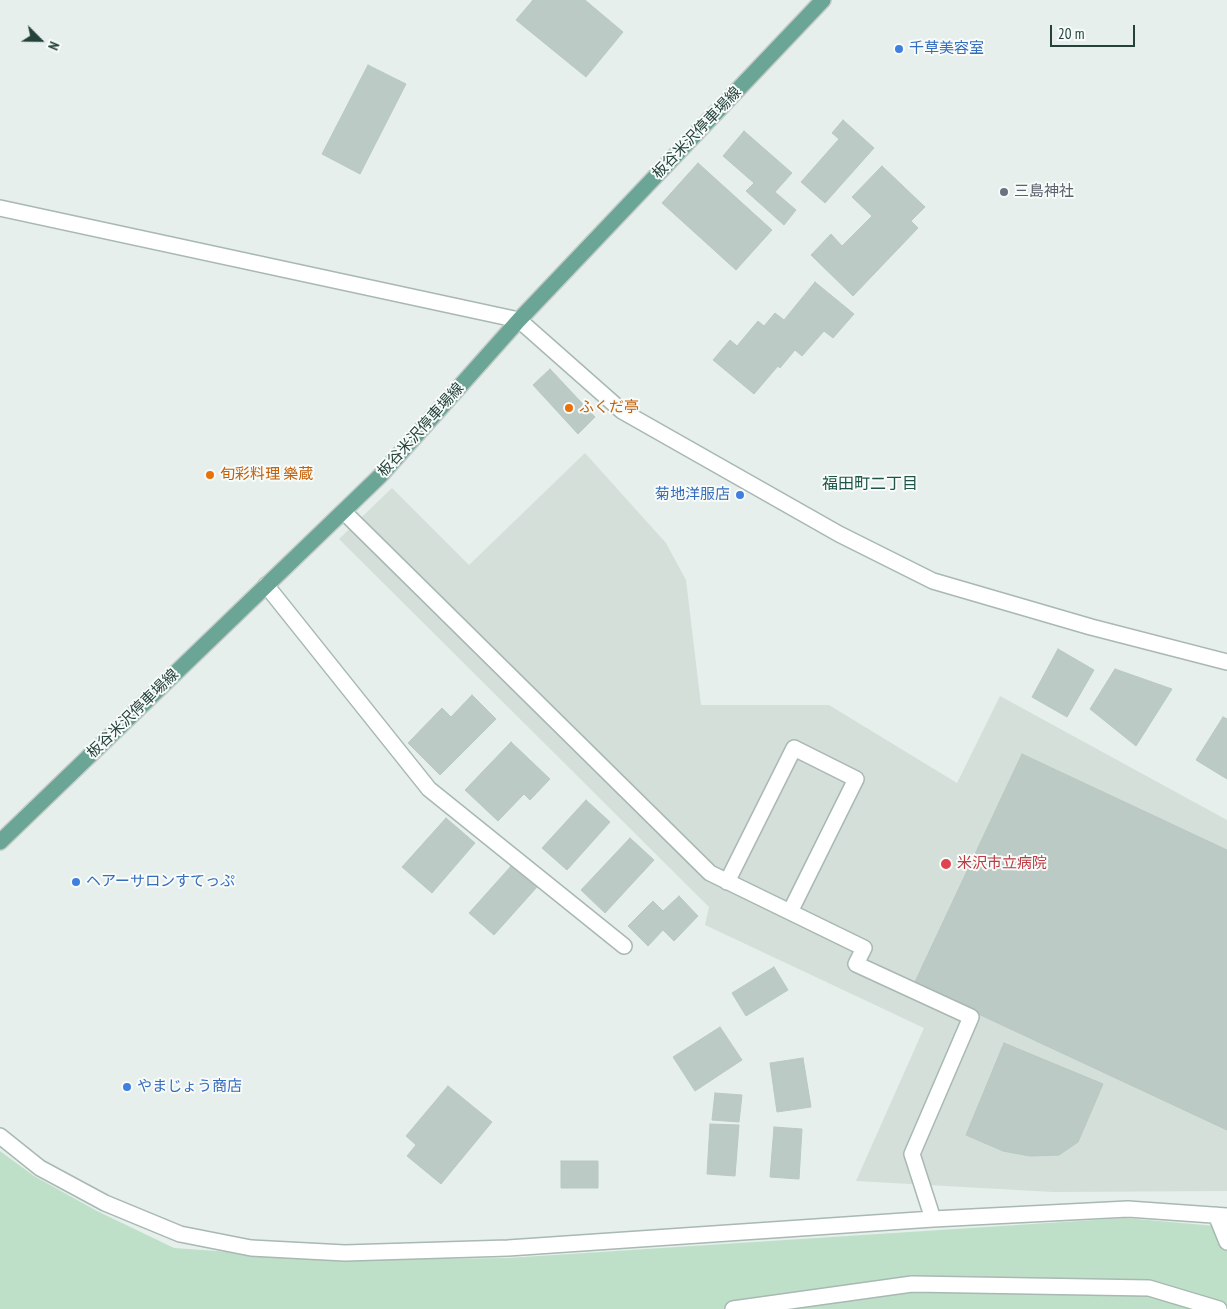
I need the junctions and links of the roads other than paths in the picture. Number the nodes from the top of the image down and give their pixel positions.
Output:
1 (824, 0) edge
2 (0, 208) edge
3 (519, 320) junction
4 (344, 512) junction
5 (266, 585) junction
6 (1227, 662) edge
7 (0, 842) edge
8 (727, 882) junction
9 (790, 912) junction
10 (624, 946) dead end
11 (0, 1136) edge
12 (1222, 1215) edge
13 (933, 1219) junction
14 (1227, 1242) edge
15 (733, 1309) edge
16 (1219, 1309) edge

1 - 3 main road, 板谷米沢停車場線
2 - 3 street
3 - 4 main road, 板谷米沢停車場線
3 - 6 street
4 - 5 main road, 板谷米沢停車場線
4 - 8 street
5 - 7 main road, 板谷米沢停車場線
5 - 10 street
8 - 9 street
8 - 9 street
9 - 13 street
11 - 13 street
12 - 13 street
12 - 14 street
15 - 16 street

